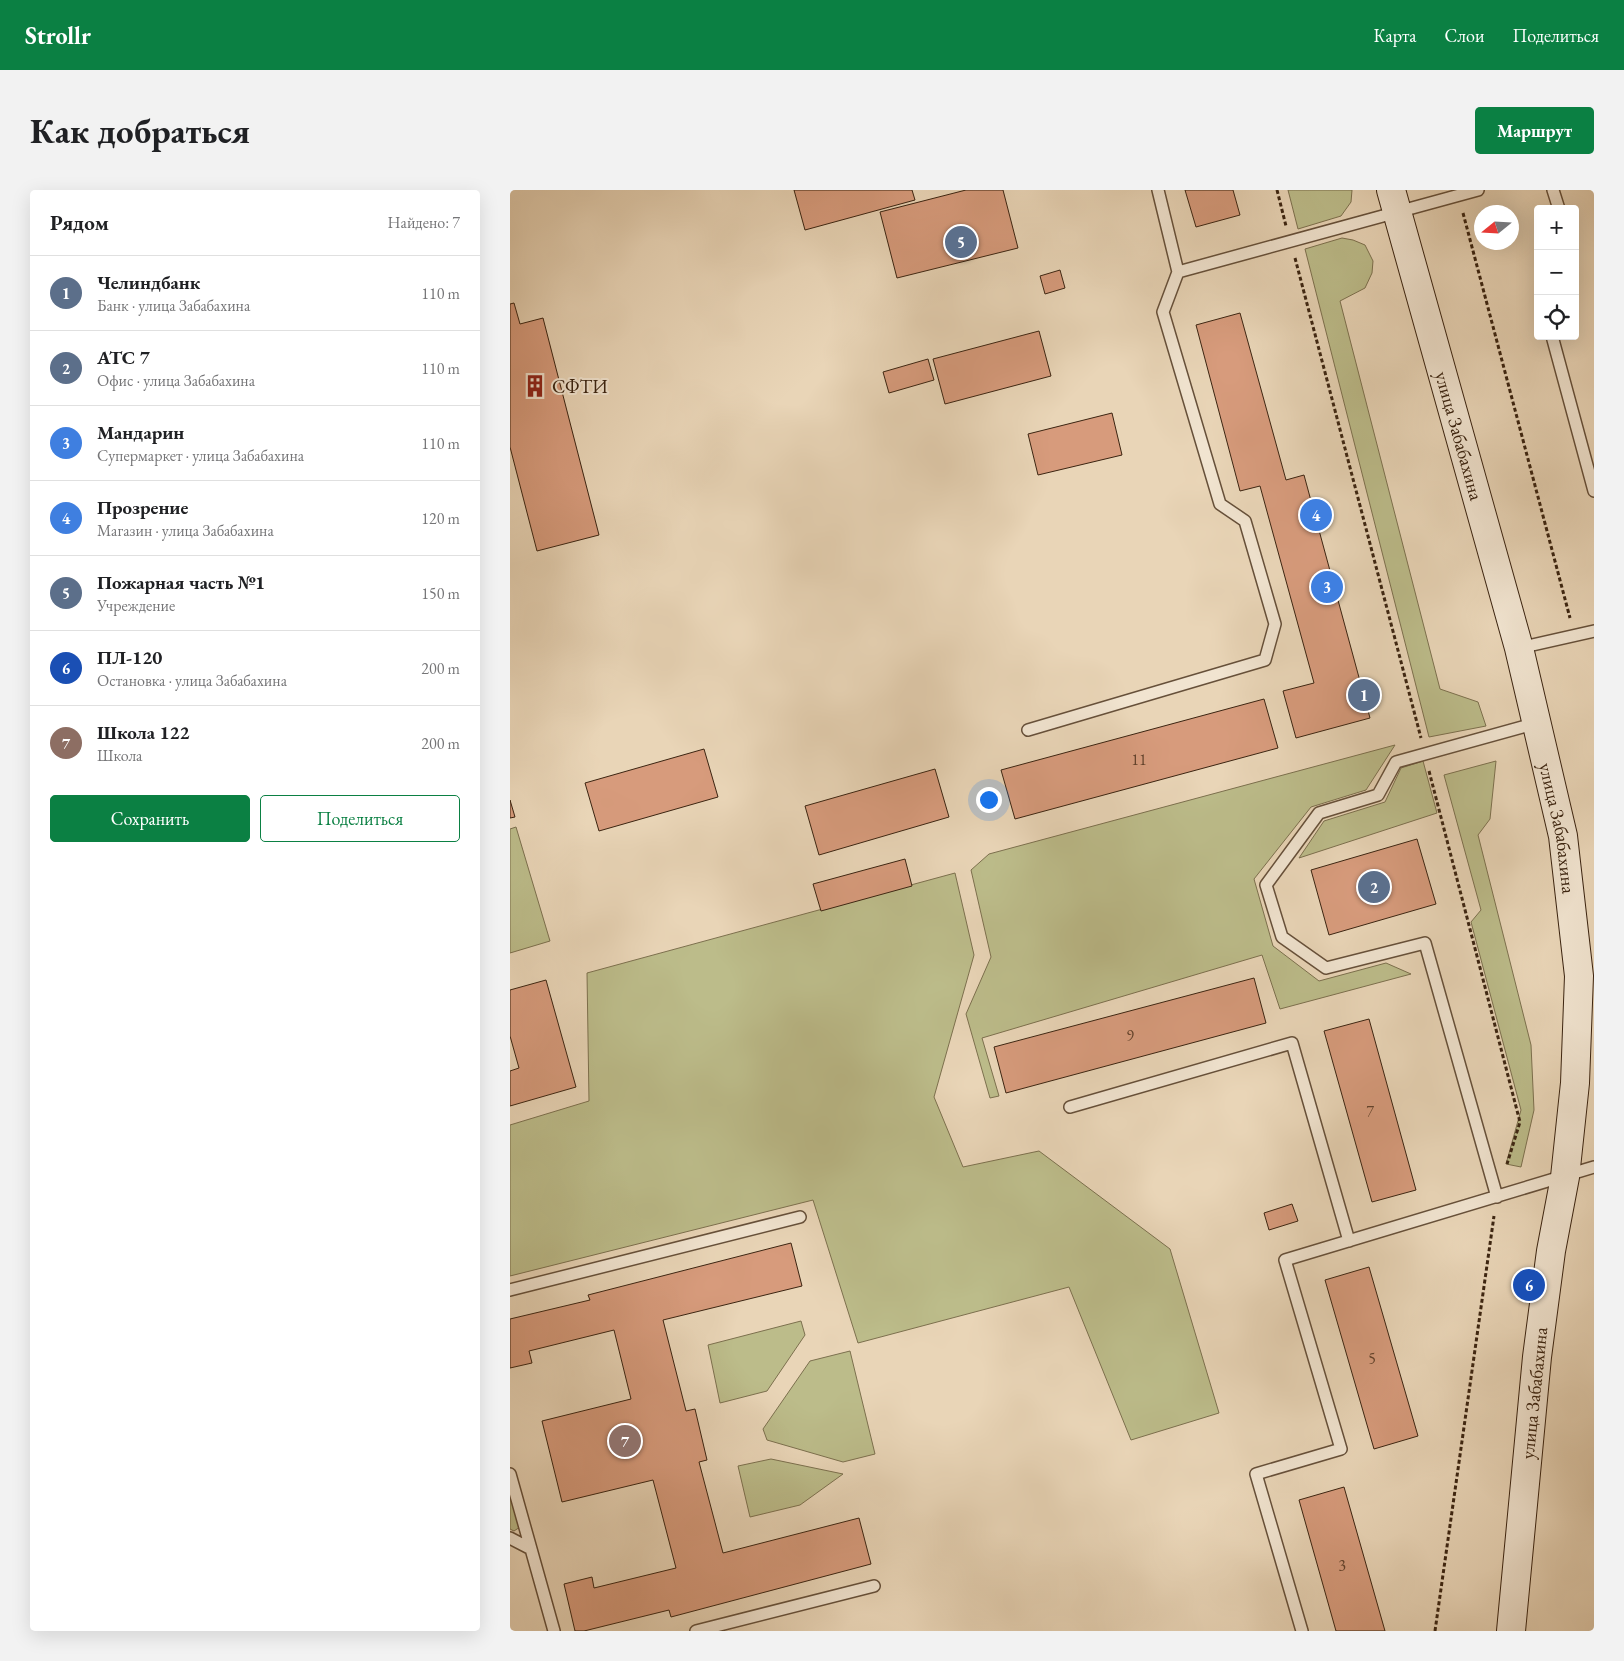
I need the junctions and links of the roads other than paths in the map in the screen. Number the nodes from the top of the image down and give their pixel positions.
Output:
1 (1158, 190) edge
2 (1478, 190) edge
3 (1553, 190) edge
4 (1394, 201) edge
5 (1558, 205) edge
6 (1178, 272) junction
7 (1553, 340) edge
8 (1594, 491) edge
9 (1594, 631) edge
10 (1519, 648) junction
11 (1537, 723) junction
12 (1028, 730) dead end
13 (1070, 1107) dead end
14 (1594, 1167) edge
15 (1564, 1177) junction
16 (1497, 1197) junction
17 (800, 1217) dead end
18 (1349, 1241) junction
19 (510, 1290) edge
20 (510, 1474) edge
21 (510, 1538) edge
22 (531, 1549) junction
23 (874, 1586) dead end
24 (554, 1631) edge
25 (696, 1631) edge
26 (1302, 1631) edge
27 (1511, 1631) edge

1 - 6 lane
2 - 4 lane
3 - 5 lane
4 - 6 lane
4 - 10 street, улица Забабахина
6 - 12 lane
7 - 8 lane
9 - 10 lane
10 - 11 street, улица Забабахина
11 - 15 street, улица Забабахина
11 - 16 lane
13 - 18 lane
14 - 15 lane
15 - 16 lane
15 - 27 street, улица Забабахина
16 - 18 lane
17 - 19 lane
18 - 26 lane
20 - 22 lane
21 - 22 lane
22 - 24 lane
23 - 25 lane

